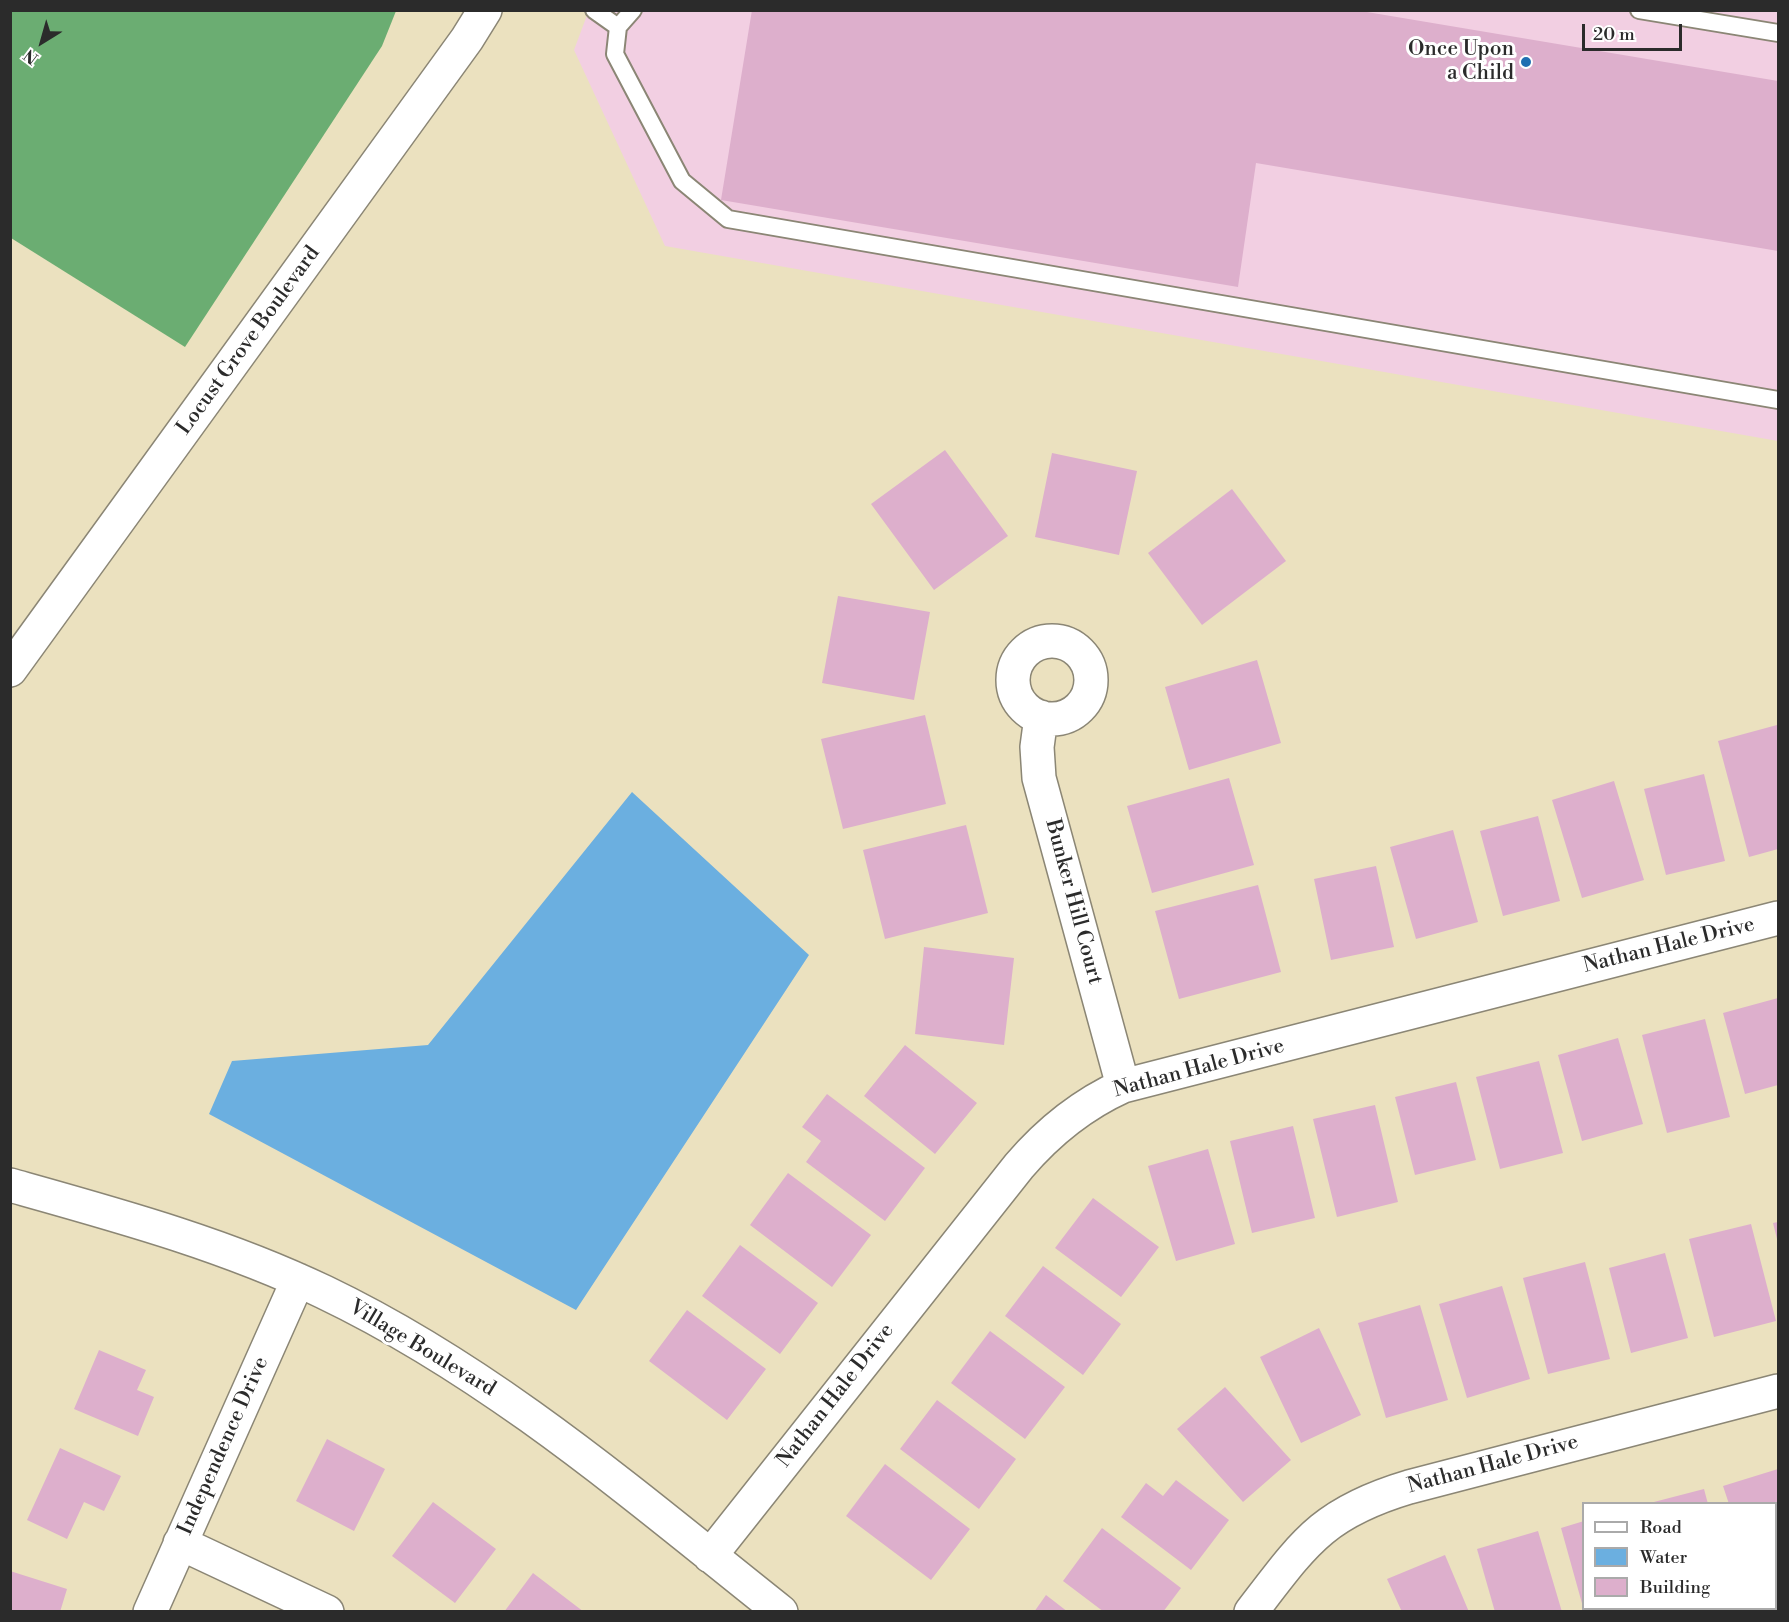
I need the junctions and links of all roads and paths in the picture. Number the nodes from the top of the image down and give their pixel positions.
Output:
1 (484, 10) edge
2 (594, 10) edge
3 (633, 10) edge
4 (1639, 10) edge
5 (618, 27) junction
6 (1779, 33) edge
7 (1779, 400) edge
8 (10, 670) edge
9 (1041, 717) dead end
10 (1779, 918) edge
11 (1123, 1086) junction
12 (10, 1185) edge
13 (298, 1280) junction
14 (1779, 1391) edge
15 (180, 1543) junction
16 (710, 1556) junction
17 (150, 1611) edge
18 (327, 1611) edge
19 (781, 1611) edge
20 (1251, 1611) edge

1 - 8 street, Locust Grove Boulevard
2 - 5 lane
3 - 5 lane
4 - 6 lane
5 - 7 lane
9 - 11 street, Bunker Hill Court
10 - 11 street, Nathan Hale Drive
11 - 16 street, Nathan Hale Drive
12 - 13 street, Village Boulevard
13 - 15 street, Independence Drive
13 - 16 street, Village Boulevard
14 - 20 street, Nathan Hale Drive
15 - 17 street, Independence Drive
15 - 18 street
16 - 19 street, Village Boulevard

